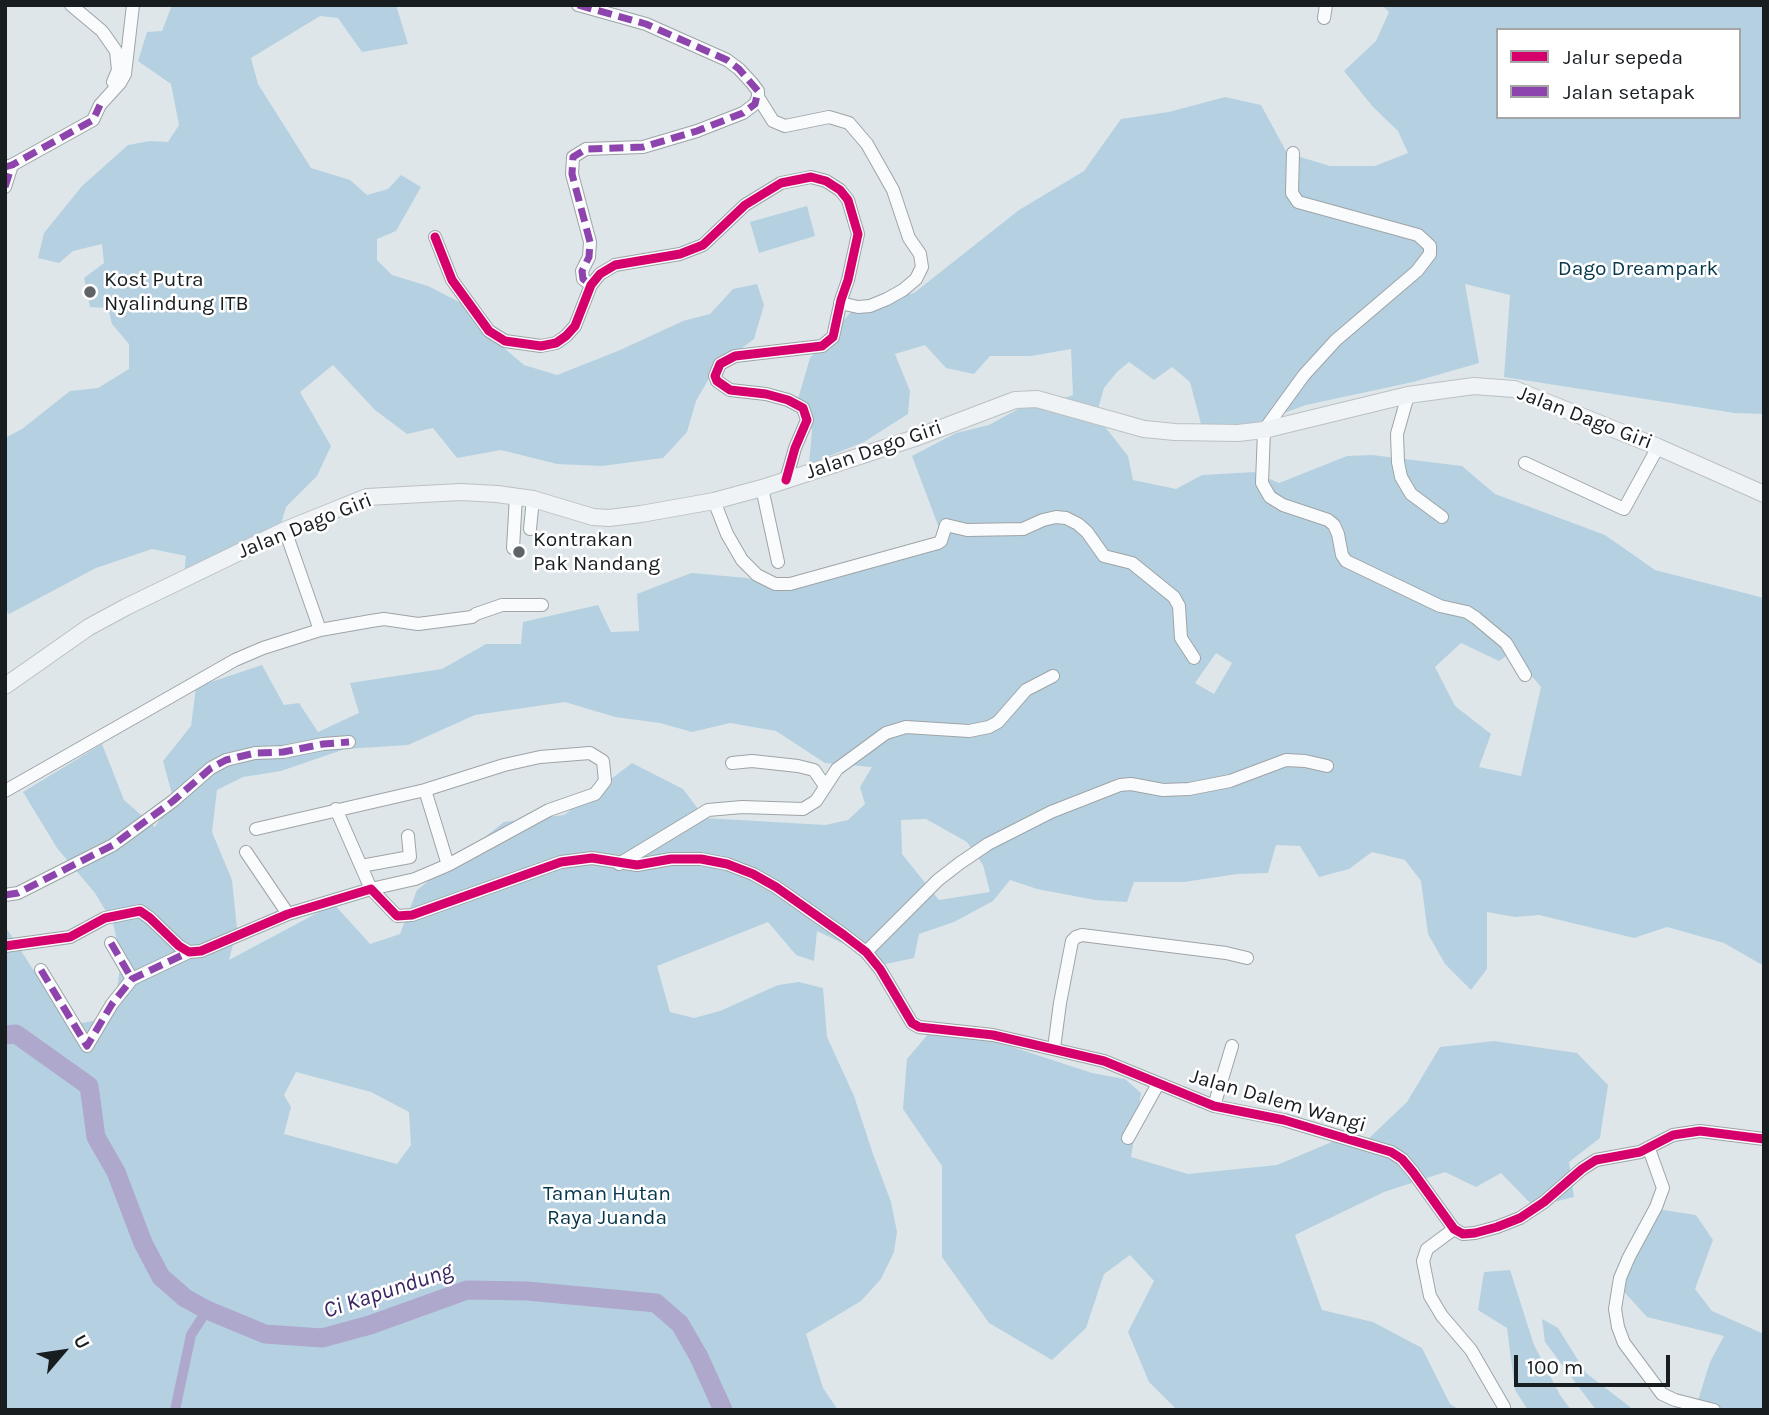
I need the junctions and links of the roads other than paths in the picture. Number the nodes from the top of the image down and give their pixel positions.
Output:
1 (71, 5) edge
2 (133, 5) edge
3 (578, 5) edge
4 (758, 97) junction
5 (103, 102) junction
6 (1293, 153) dead end
7 (9, 166) edge
8 (5, 187) edge
9 (435, 237) dead end
10 (591, 285) junction
11 (841, 303) junction
12 (1408, 395) junction
13 (1264, 430) junction
14 (1658, 447) junction
15 (1525, 463) dead end
16 (786, 480) junction
17 (762, 488) junction
18 (1764, 494) edge
19 (516, 496) junction
20 (533, 499) junction
21 (714, 501) junction
22 (1442, 517) dead end
23 (530, 529) dead end
24 (285, 530) junction
25 (513, 548) dead end
26 (778, 562) dead end
27 (542, 605) dead end
28 (320, 630) junction
29 (1194, 658) dead end
30 (1524, 675) dead end
31 (1053, 676) dead end
32 (5, 686) edge
33 (349, 741) dead end
34 (732, 762) dead end
35 (1327, 766) dead end
36 (825, 786) junction
37 (425, 790) junction
38 (5, 791) edge
39 (336, 809) junction
40 (256, 829) dead end
41 (408, 836) dead end
42 (246, 852) dead end
43 (619, 863) junction
44 (448, 865) junction
45 (360, 866) junction
46 (371, 889) junction
47 (5, 895) edge
48 (288, 914) junction
49 (111, 943) dead end
50 (5, 946) edge
51 (189, 952) junction
52 (866, 952) junction
53 (1247, 958) dead end
54 (41, 970) dead end
55 (132, 979) junction
56 (1232, 1046) dead end
57 (1054, 1048) junction
58 (1158, 1084) junction
59 (1213, 1106) junction
60 (1128, 1138) dead end
61 (1764, 1139) edge
62 (1649, 1149) junction
63 (1454, 1228) junction
64 (1504, 1407) dead end
65 (1714, 1410) edge

1 - 5 street
2 - 5 street
3 - 4 street
4 - 10 street
4 - 11 street
5 - 7 street
6 - 13 street
7 - 8 street
9 - 10 street
10 - 11 street
11 - 16 street
12 - 13 main road, Jalan Dago Giri
12 - 14 main road, Jalan Dago Giri
12 - 22 street
13 - 16 main road, Jalan Dago Giri
13 - 30 street
14 - 15 street
14 - 18 main road, Jalan Dago Giri
16 - 17 main road, Jalan Dago Giri
17 - 21 main road, Jalan Dago Giri
17 - 26 street
19 - 20 main road, Jalan Dago Giri
19 - 24 main road, Jalan Dago Giri
19 - 25 street
20 - 21 main road, Jalan Dago Giri
20 - 23 street
21 - 29 street
24 - 28 street
24 - 32 main road, Jalan Dago Giri
27 - 28 street
28 - 38 street
31 - 36 street
33 - 47 street
34 - 36 street
35 - 52 street
36 - 43 street
37 - 39 street
37 - 44 street
37 - 44 street
39 - 40 street
39 - 45 street, Jalan Dalem Wangi
41 - 45 street
42 - 48 street
43 - 46 street, Jalan Dalem Wangi
43 - 52 street, Jalan Dalem Wangi
44 - 46 street
45 - 46 street, Jalan Dalem Wangi
46 - 48 street
48 - 51 street
49 - 55 street
50 - 51 street
51 - 55 street
52 - 57 street, Jalan Dalem Wangi
53 - 57 street
54 - 55 street
56 - 59 street
57 - 58 street, Jalan Dalem Wangi
58 - 59 street, Jalan Dalem Wangi
58 - 60 street
59 - 63 street, Jalan Dalem Wangi
61 - 62 street
62 - 63 street
62 - 65 street
63 - 64 street

